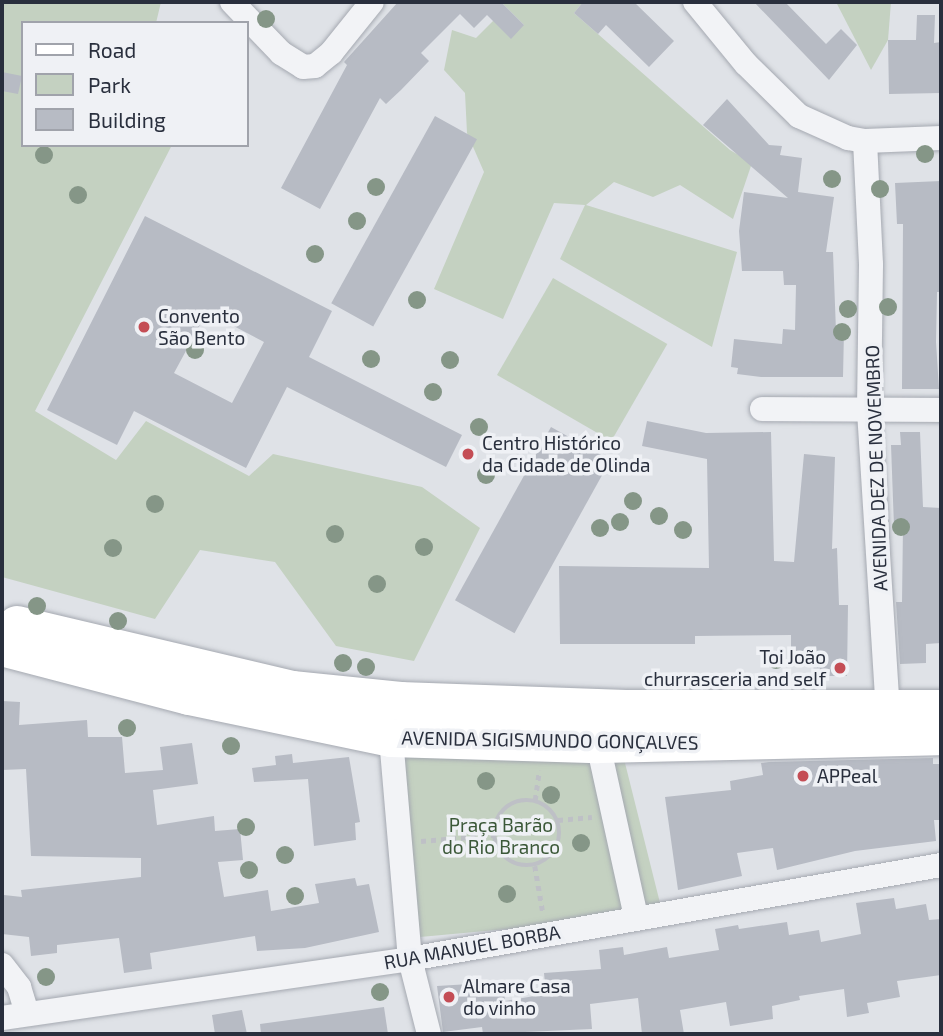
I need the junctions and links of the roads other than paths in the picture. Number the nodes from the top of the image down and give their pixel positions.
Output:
1 (232, 2) edge
2 (372, 2) edge
3 (695, 2) edge
4 (941, 138) edge
5 (866, 141) junction
6 (762, 409) dead end
7 (941, 410) edge
8 (869, 411) junction
9 (2, 621) edge
10 (2, 647) edge
11 (626, 709) junction
12 (941, 709) edge
13 (888, 711) junction
14 (941, 736) edge
15 (390, 738) junction
16 (598, 744) junction
17 (941, 865) edge
18 (636, 917) junction
19 (410, 959) junction
20 (2, 965) edge
21 (26, 1013) junction
22 (2, 1018) edge
23 (429, 1034) edge

1 - 2 street
3 - 5 street
4 - 5 street
5 - 8 street, AVENIDA DEZ DE NOVEMBRO
6 - 8 street
7 - 8 street
8 - 13 street, AVENIDA DEZ DE NOVEMBRO
9 - 11 main road, AVENIDA SIGISMUNDO GONÇALVES
10 - 15 main road, AVENIDA SIGISMUNDO GONÇALVES
11 - 13 main road, AVENIDA SIGISMUNDO GONÇALVES
11 - 16 street
12 - 13 main road, AVENIDA SIGISMUNDO GONÇALVES
14 - 16 main road, AVENIDA SIGISMUNDO GONÇALVES
15 - 16 main road, AVENIDA SIGISMUNDO GONÇALVES
15 - 19 street
16 - 18 street
17 - 18 street, RUA MANUEL BORBA
18 - 19 street, RUA MANUEL BORBA
19 - 21 street, RUA MANUEL BORBA
19 - 23 street
20 - 21 street
21 - 22 street, RUA MANUEL BORBA

